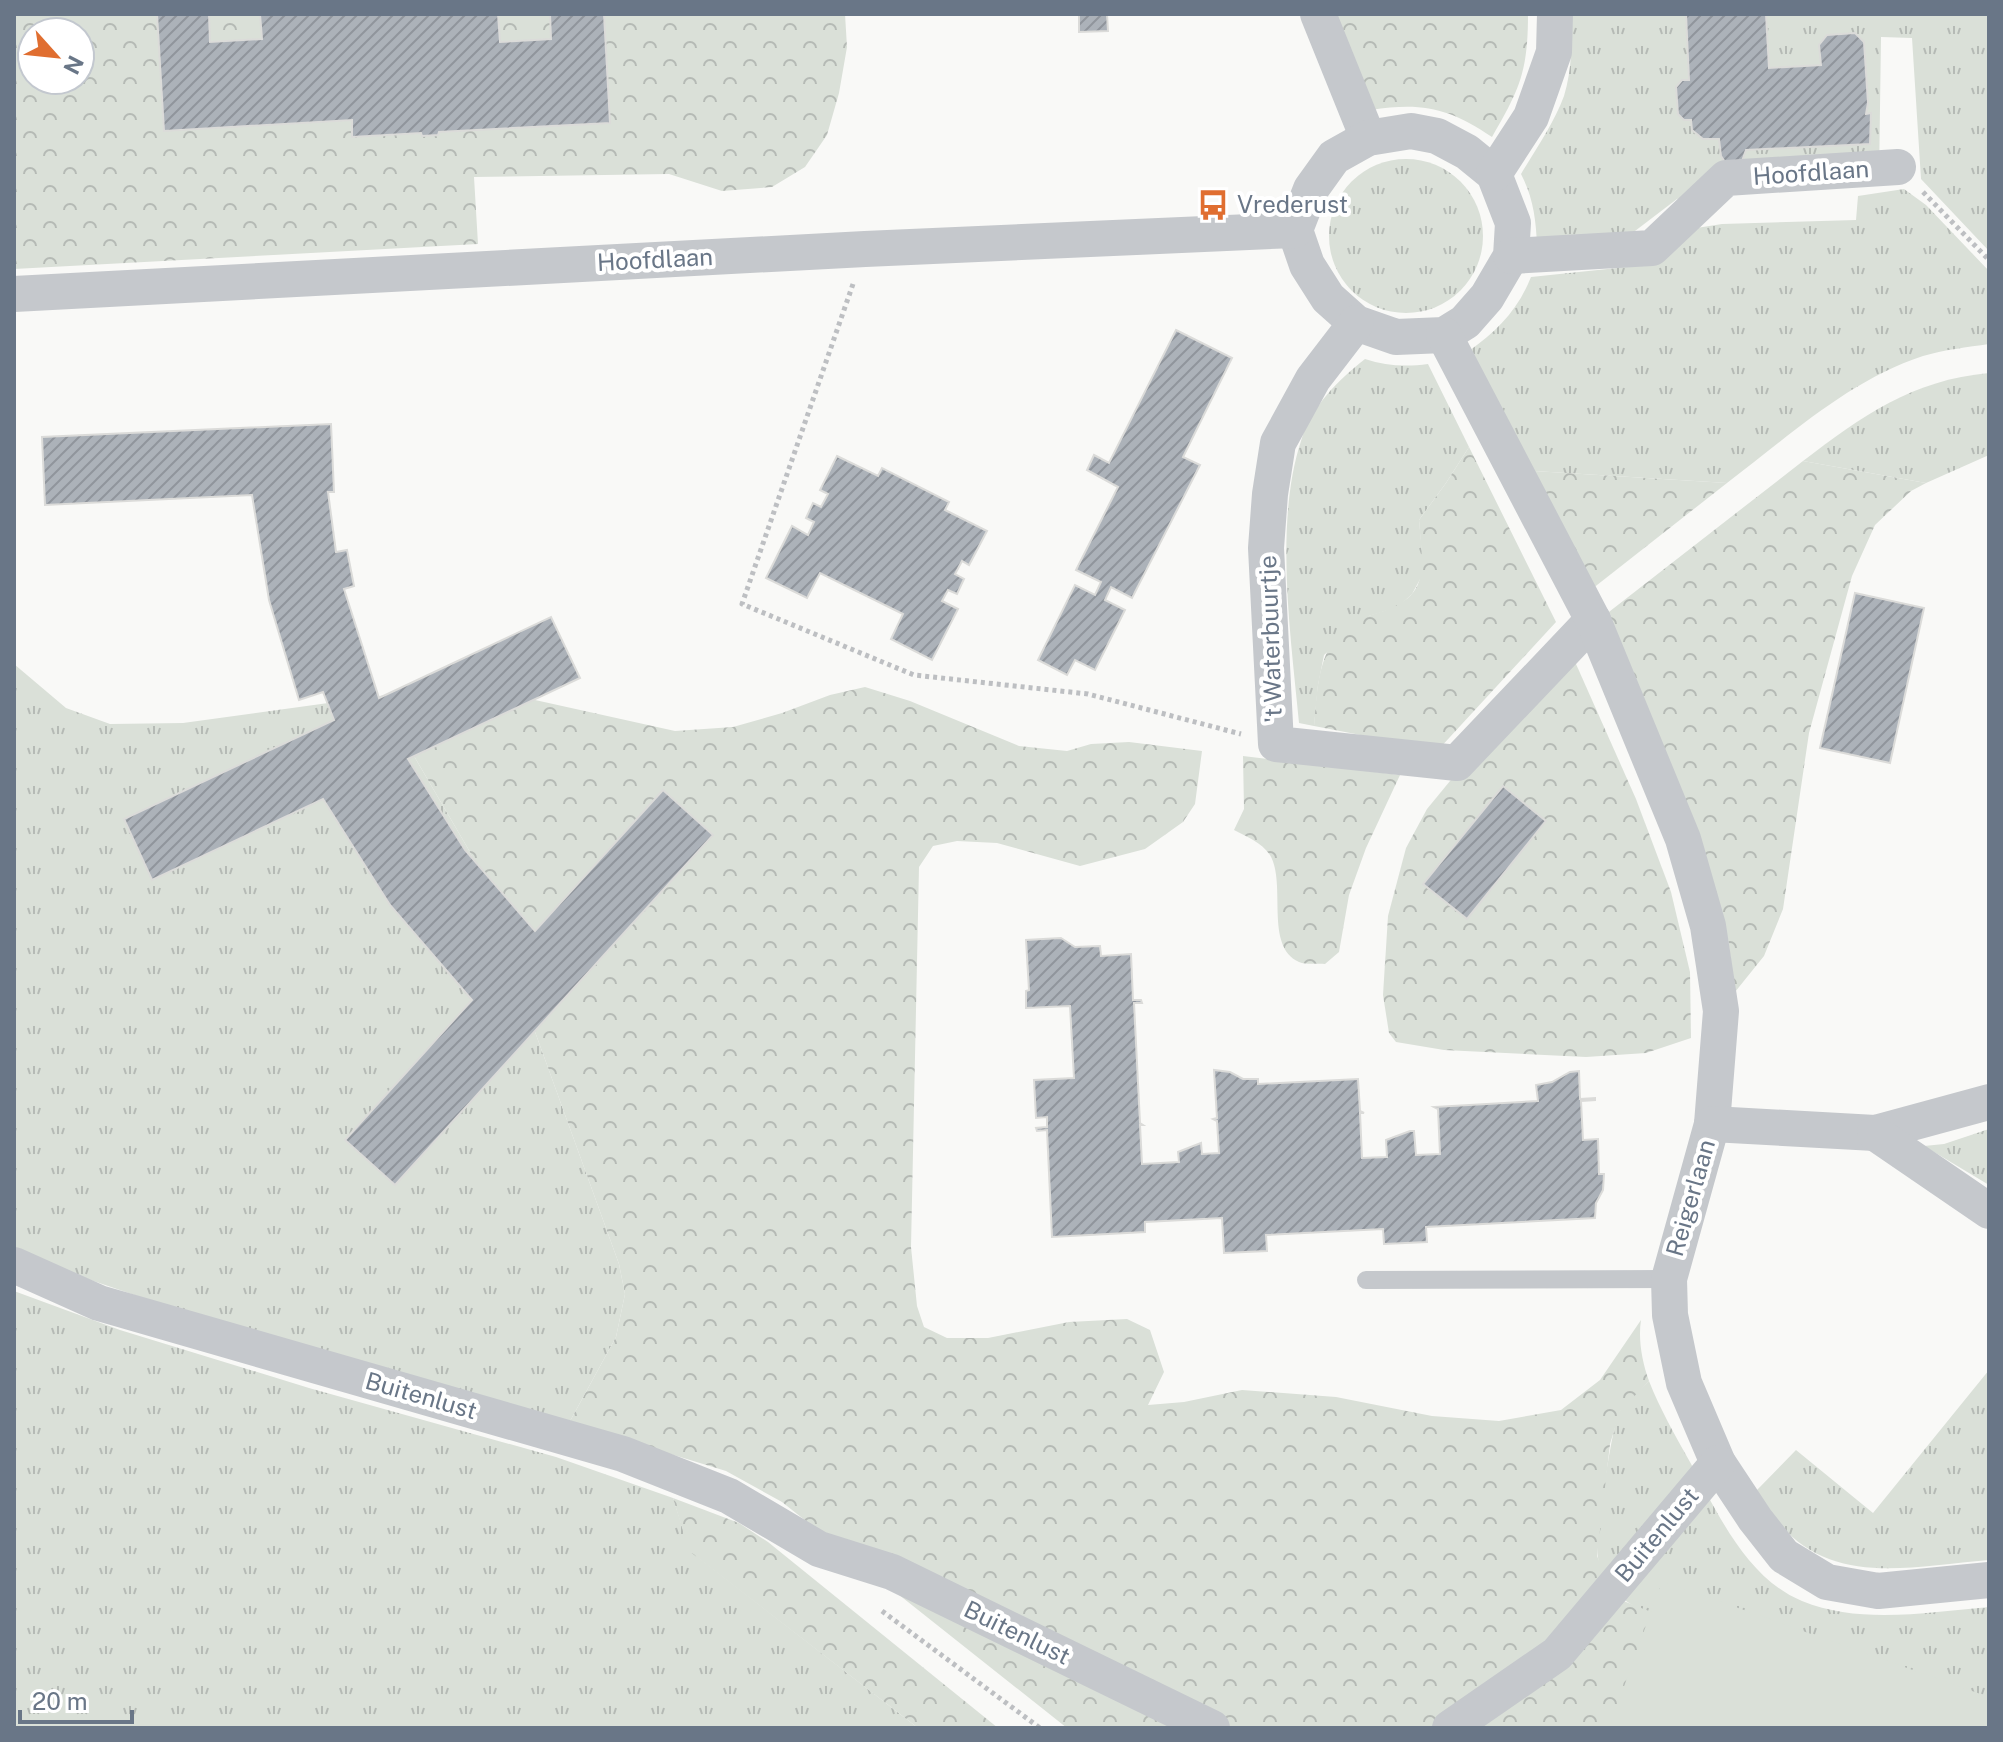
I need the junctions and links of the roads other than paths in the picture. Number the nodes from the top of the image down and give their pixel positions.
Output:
1 (1318, 14) edge
2 (1555, 14) edge
3 (1368, 138) junction
4 (1898, 167) road end
5 (1494, 174) junction
6 (1295, 230) junction
7 (1511, 256) junction
8 (14, 294) edge
9 (1356, 323) junction
10 (1444, 335) junction
11 (1593, 620) junction
12 (1989, 1102) edge
13 (1712, 1124) junction
14 (1875, 1133) junction
15 (1989, 1211) edge
16 (14, 1265) edge
17 (1669, 1279) junction
18 (1366, 1280) dead end
19 (1718, 1463) junction
20 (1989, 1580) edge
21 (1212, 1728) edge
22 (1450, 1728) edge

1 - 3 street
2 - 5 street
3 - 5 street
3 - 6 street
4 - 7 street, Hoofdlaan
5 - 7 street
6 - 8 street, Hoofdlaan
6 - 9 street
7 - 10 street
9 - 10 street
9 - 11 street, 't Waterbuurtje
10 - 11 street
11 - 13 street, Reigerlaan
12 - 14 street
13 - 14 street
13 - 17 street, Reigerlaan
14 - 15 street
16 - 21 street, Buitenlust
17 - 18 lane
17 - 19 street, Reigerlaan
19 - 20 street, Reigerlaan
19 - 22 street, Buitenlust

